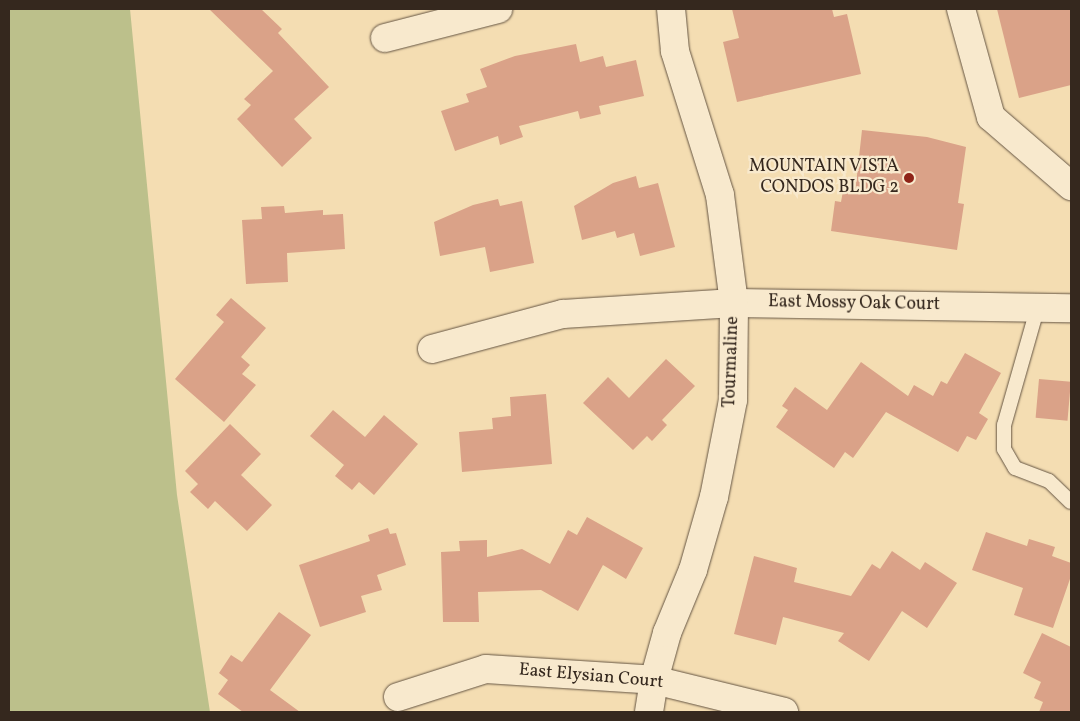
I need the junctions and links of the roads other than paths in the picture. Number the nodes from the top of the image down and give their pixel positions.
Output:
1 (498, 9) edge
2 (671, 9) edge
3 (962, 9) edge
4 (385, 38) dead end
5 (1071, 186) edge
6 (734, 303) junction
7 (1038, 306) junction
8 (1071, 308) edge
9 (432, 348) dead end
10 (1071, 502) edge
11 (654, 680) junction
12 (398, 697) dead end
13 (649, 712) edge
14 (784, 712) edge

1 - 4 street
2 - 6 street, Tourmaline
3 - 5 street
6 - 7 street, East Mossy Oak Court
6 - 9 street, East Mossy Oak Court
6 - 11 street, Tourmaline
7 - 8 street, East Mossy Oak Court
7 - 10 lane
11 - 12 street, East Elysian Court
11 - 13 street, Tourmaline
11 - 14 street, East Elysian Court

